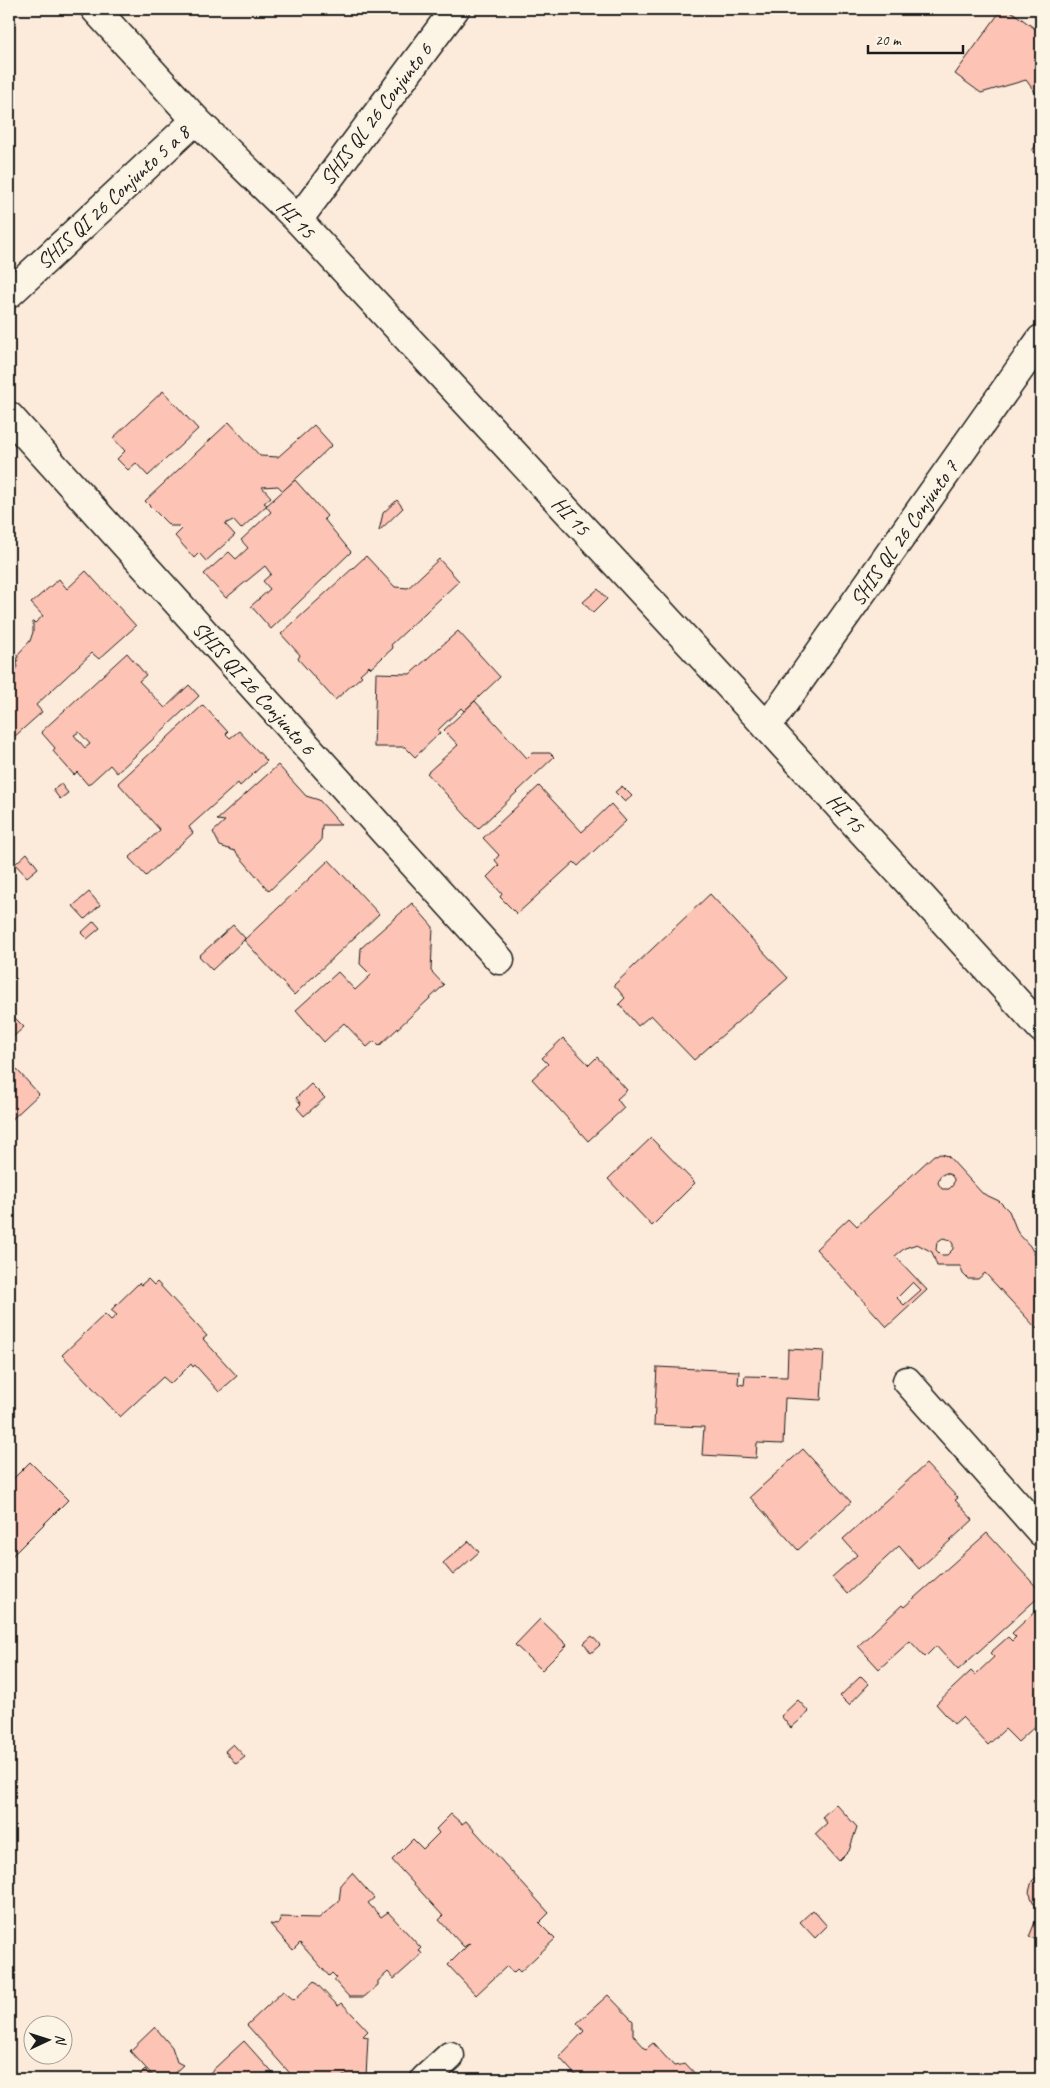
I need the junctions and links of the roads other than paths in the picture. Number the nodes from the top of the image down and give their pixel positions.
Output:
1 (95, 9) edge
2 (455, 9) edge
3 (196, 120) junction
4 (298, 220) junction
5 (9, 294) edge
6 (1041, 340) edge
7 (9, 416) edge
8 (768, 728) junction
9 (500, 960) dead end
10 (1041, 1028) edge
11 (907, 1382) dead end
12 (1041, 1532) edge
13 (450, 2056) dead end
14 (425, 2079) edge

1 - 3 street, HI 15
2 - 4 street, SHIS QL 26 Conjunto 6
3 - 4 street, HI 15
3 - 5 street, SHIS QI 26 Conjunto 5 a 8
4 - 8 street, HI 15
6 - 8 street, SHIS QL 26 Conjunto 7
7 - 9 street, SHIS QI 26 Conjunto 6
8 - 10 street, HI 15
11 - 12 street
13 - 14 street

